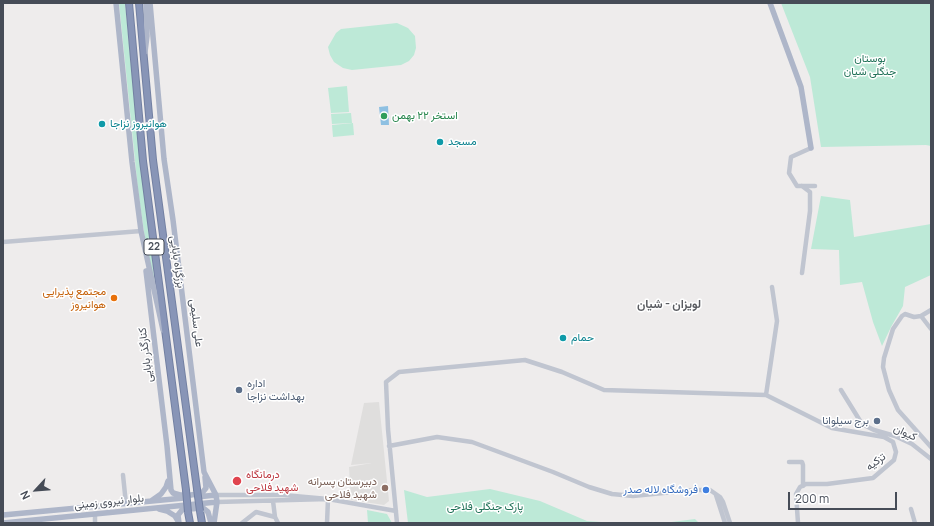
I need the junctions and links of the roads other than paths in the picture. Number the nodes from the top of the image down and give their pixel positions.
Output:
1 (116, 3) edge
2 (129, 3) edge
3 (139, 3) edge
4 (146, 3) edge
5 (150, 3) edge
6 (770, 3) edge
7 (144, 60) junction
8 (811, 148) joint
9 (802, 186) junction
10 (815, 186) dead end
11 (141, 231) junction
12 (3, 242) edge
13 (802, 273) dead end
14 (772, 287) dead end
15 (931, 310) edge
16 (921, 316) junction
17 (931, 329) edge
18 (168, 349) junction
19 (841, 390) dead end
20 (766, 395) junction
21 (389, 446) junction
22 (931, 447) edge
23 (931, 458) edge
24 (789, 462) dead end
25 (204, 472) junction
26 (123, 475) dead end
27 (169, 477) junction
28 (803, 486) junction
29 (216, 495) junction
30 (716, 495) junction
31 (328, 499) junction
32 (273, 501) junction
33 (148, 502) junction
34 (217, 502) junction
35 (126, 504) junction
36 (157, 508) junction
37 (910, 509) dead end
38 (396, 511) junction
39 (95, 514) junction
40 (3, 516) edge
41 (275, 517) junction
42 (179, 522) edge
43 (3, 523) edge
44 (95, 523) edge
45 (190, 523) edge
46 (202, 523) edge
47 (212, 523) edge
48 (242, 523) edge
49 (278, 523) edge
50 (327, 523) edge
51 (397, 523) edge
52 (725, 523) edge
53 (730, 523) edge
54 (798, 523) edge
55 (915, 523) edge

1 - 11 main road
2 - 18 highway, بزرگراه بابایی / 22
3 - 7 highway, بزرگراه بابایی / 22
4 - 7 main road
5 - 25 main road, علی سلیمی
6 - 8 main road
7 - 46 highway, بزرگراه بابایی / 22, bridge
8 - 9 street
9 - 10 street
9 - 13 street
11 - 12 street
11 - 18 main road
11 - 27 main road, کنارگذر بابایی
14 - 20 street
15 - 16 street
16 - 17 street
16 - 22 street
18 - 45 highway, بزرگراه بابایی / 22, bridge
19 - 23 street, کیوان
20 - 21 street
20 - 28 street, تزکیه
21 - 30 street
21 - 38 street
24 - 28 street
25 - 27 main road
25 - 29 main road, علی سلیمی
26 - 35 street
27 - 33 main road
28 - 54 street
29 - 31 street
29 - 33 main road, بلوار نیروی زمینی
29 - 34 main road, علی سلیمی
30 - 52 street
30 - 53 street
31 - 32 street
31 - 38 street
31 - 50 street
32 - 34 street
32 - 41 street
33 - 35 main road, بلوار نیروی زمینی
34 - 36 main road, بلوار نیروی زمینی
34 - 47 main road, علی سلیمی
35 - 40 main road, بلوار نیروی زمینی
36 - 39 main road, بلوار نیروی زمینی
36 - 42 main road
37 - 55 street
38 - 51 street
39 - 43 main road, بلوار نیروی زمینی
39 - 44 street
41 - 48 street
41 - 49 street
42 - 47 main road

